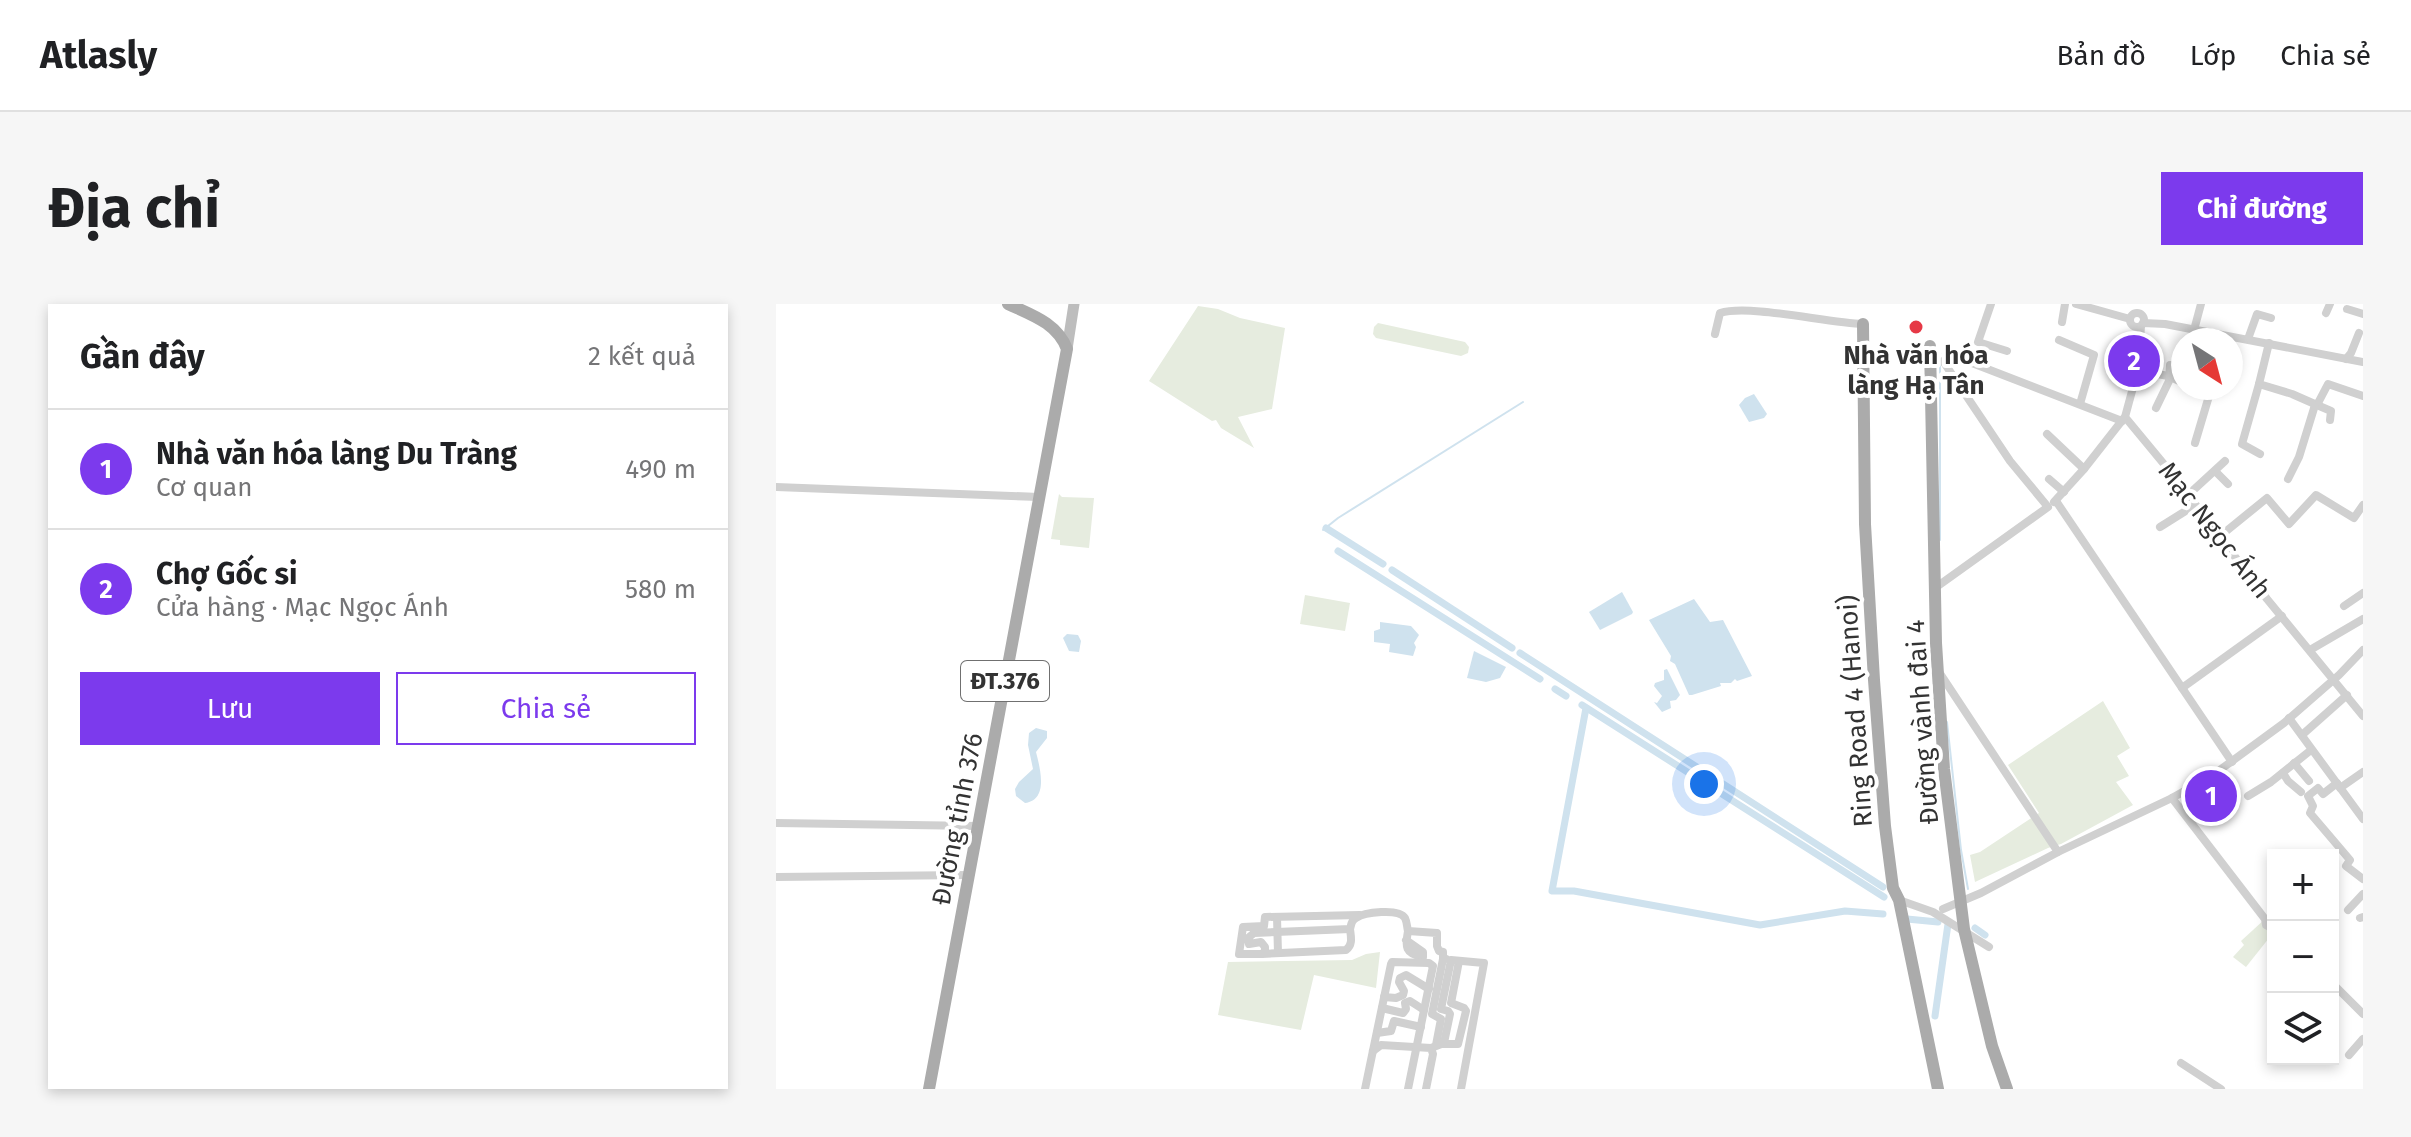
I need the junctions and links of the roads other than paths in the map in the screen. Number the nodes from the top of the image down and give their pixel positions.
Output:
1 (1008, 304) edge
2 (1074, 304) edge
3 (1991, 304) edge
4 (2065, 304) edge
5 (2076, 304) edge
6 (2201, 304) edge
7 (2347, 309) dead end
8 (2135, 312) edge
9 (2169, 313) dead end
10 (2363, 314) edge
11 (2271, 318) dead end
12 (2062, 322) dead end
13 (1863, 324) joint
14 (2142, 324) junction
15 (2165, 324) junction
16 (2184, 328) edge
17 (2195, 328) edge
18 (2359, 333) dead end
19 (1715, 334) dead end
20 (2243, 338) edge
21 (2248, 339) junction
22 (2059, 340) dead end
23 (2269, 343) junction
24 (1930, 346) dead end
25 (1067, 349) junction
26 (2007, 351) dead end
27 (2346, 359) junction
28 (2363, 362) edge
29 (2170, 365) dead end
30 (2137, 370) junction
31 (2168, 376) junction
32 (2171, 377) edge
33 (2259, 384) junction
34 (2363, 396) edge
35 (2213, 400) edge
36 (2080, 404) junction
37 (2316, 405) junction
38 (2156, 408) dead end
39 (2123, 419) junction
40 (2330, 420) dead end
41 (2047, 434) dead end
42 (2195, 443) dead end
43 (2260, 454) dead end
44 (2225, 461) dead end
45 (2084, 469) junction
46 (2216, 472) junction
47 (2049, 479) dead end
48 (2288, 479) dead end
49 (2228, 484) dead end
50 (776, 487) edge
51 (2064, 492) junction
52 (2188, 495) junction
53 (1039, 497) junction
54 (2056, 501) junction
55 (2195, 505) junction
56 (2363, 505) edge
57 (2048, 507) junction
58 (2354, 518) junction
59 (2363, 526) edge
60 (2160, 527) dead end
61 (2219, 537) junction
62 (1935, 588) junction
63 (2363, 593) edge
64 (2344, 606) dead end
65 (2282, 616) junction
66 (2363, 619) edge
67 (2310, 650) junction
68 (2363, 650) edge
69 (1938, 670) junction
70 (2334, 679) junction
71 (2182, 688) junction
72 (2347, 695) junction
73 (2363, 716) edge
74 (2289, 718) junction
75 (2302, 735) junction
76 (2311, 750) junction
77 (2294, 763) junction
78 (2231, 765) junction
79 (2363, 772) edge
80 (2283, 773) junction
81 (2309, 781) dead end
82 (2339, 785) junction
83 (2301, 792) dead end
84 (2248, 796) dead end
85 (2172, 798) junction
86 (2363, 819) edge
87 (776, 823) edge
88 (978, 826) junction
89 (2058, 852) junction
90 (969, 875) junction
91 (776, 877) edge
92 (2363, 878) edge
93 (2363, 894) edge
94 (1899, 900) junction
95 (1961, 902) junction
96 (2348, 910) dead end
97 (1942, 913) junction
98 (1360, 915) junction
99 (1244, 916) dead end
100 (1277, 917) junction
101 (2267, 926) edge
102 (1243, 927) junction
103 (1350, 929) junction
104 (1964, 931) junction
105 (1276, 932) junction
106 (1989, 947) dead end
107 (1278, 953) junction
108 (1262, 954) junction
109 (1451, 960) junction
110 (1429, 989) junction
111 (2339, 990) edge
112 (1384, 997) junction
113 (1382, 1008) junction
114 (1424, 1010) junction
115 (2363, 1014) edge
116 (1421, 1027) junction
117 (1378, 1038) junction
118 (2363, 1039) edge
119 (1436, 1046) junction
120 (1416, 1047) junction
121 (2349, 1055) dead end
122 (2181, 1063) dead end
123 (929, 1089) edge
124 (1365, 1089) edge
125 (1408, 1089) edge
126 (1426, 1089) edge
127 (1461, 1089) edge
128 (1938, 1089) edge
129 (2007, 1089) edge
130 (2221, 1089) edge

1 - 25 main road
2 - 25 main road
3 - 26 street
4 - 12 street
5 - 8 street
6 - 17 street
7 - 10 street
8 - 14 street
9 - 15 street
11 - 21 street
13 - 19 street
13 - 94 main road, Ring Road 4 (Hanoi)
14 - 15 street
14 - 30 street
15 - 16 street
18 - 27 street
20 - 21 street
21 - 23 street
22 - 36 street
23 - 27 street
23 - 33 street
24 - 62 main road, Đường vành đai 4
25 - 53 main road, Đường tỉnh 376 / ĐT.376
27 - 28 street
29 - 31 street
30 - 31 street
30 - 39 street
31 - 32 street
31 - 38 street
33 - 37 street
33 - 43 street
34 - 37 street
35 - 42 street
36 - 39 street
36 - 57 street
37 - 40 street
37 - 48 street
39 - 45 street
39 - 52 street, Mạc Ngọc Ánh
41 - 45 street
44 - 46 street
45 - 51 street
46 - 49 street
46 - 52 street
47 - 51 street
50 - 53 street
51 - 54 street
52 - 55 street, Mạc Ngọc Ánh
53 - 88 main road, Đường tỉnh 376 / ĐT.376
54 - 57 street
54 - 71 street
55 - 60 street
55 - 61 street, Mạc Ngọc Ánh
56 - 58 street
57 - 62 street
58 - 59 street
58 - 61 street
61 - 65 street, Mạc Ngọc Ánh
62 - 69 main road, Đường vành đai 4
63 - 64 street
65 - 67 street, Mạc Ngọc Ánh
65 - 71 street
66 - 67 street
67 - 70 street, Mạc Ngọc Ánh
68 - 70 street
69 - 89 street
69 - 95 main road, Đường vành đai 4
70 - 72 street, Mạc Ngọc Ánh
70 - 74 street
71 - 78 street
72 - 73 street, Mạc Ngọc Ánh
72 - 75 street
74 - 75 street
74 - 78 street
75 - 76 street
76 - 77 street
76 - 82 street
77 - 80 street
77 - 81 street
78 - 85 street
79 - 82 street
80 - 83 street
80 - 84 street
82 - 86 street
82 - 92 street
85 - 89 street
85 - 101 street
87 - 88 street
88 - 90 main road, Đường tỉnh 376 / ĐT.376
89 - 95 street
90 - 91 street
90 - 123 main road, Đường tỉnh 376 / ĐT.376
93 - 96 street
94 - 97 street
94 - 128 main road, Ring Road 4 (Hanoi)
95 - 97 street
95 - 104 main road, Đường vành đai 4
97 - 104 street
98 - 100 street
98 - 103 street
98 - 109 street
99 - 102 street
100 - 102 street
100 - 105 street
102 - 108 street
103 - 105 street
103 - 107 street
104 - 106 street
104 - 129 main road, Đường vành đai 4
105 - 107 street
105 - 108 street
107 - 108 street
109 - 119 street
109 - 119 street
109 - 127 street
110 - 112 street
110 - 112 street
110 - 114 street
111 - 115 street
112 - 113 street
113 - 114 street
113 - 117 street
114 - 116 street
116 - 117 street
116 - 120 street
117 - 120 street
117 - 124 street
118 - 121 street
119 - 120 street
119 - 126 street
120 - 125 street
122 - 130 street

